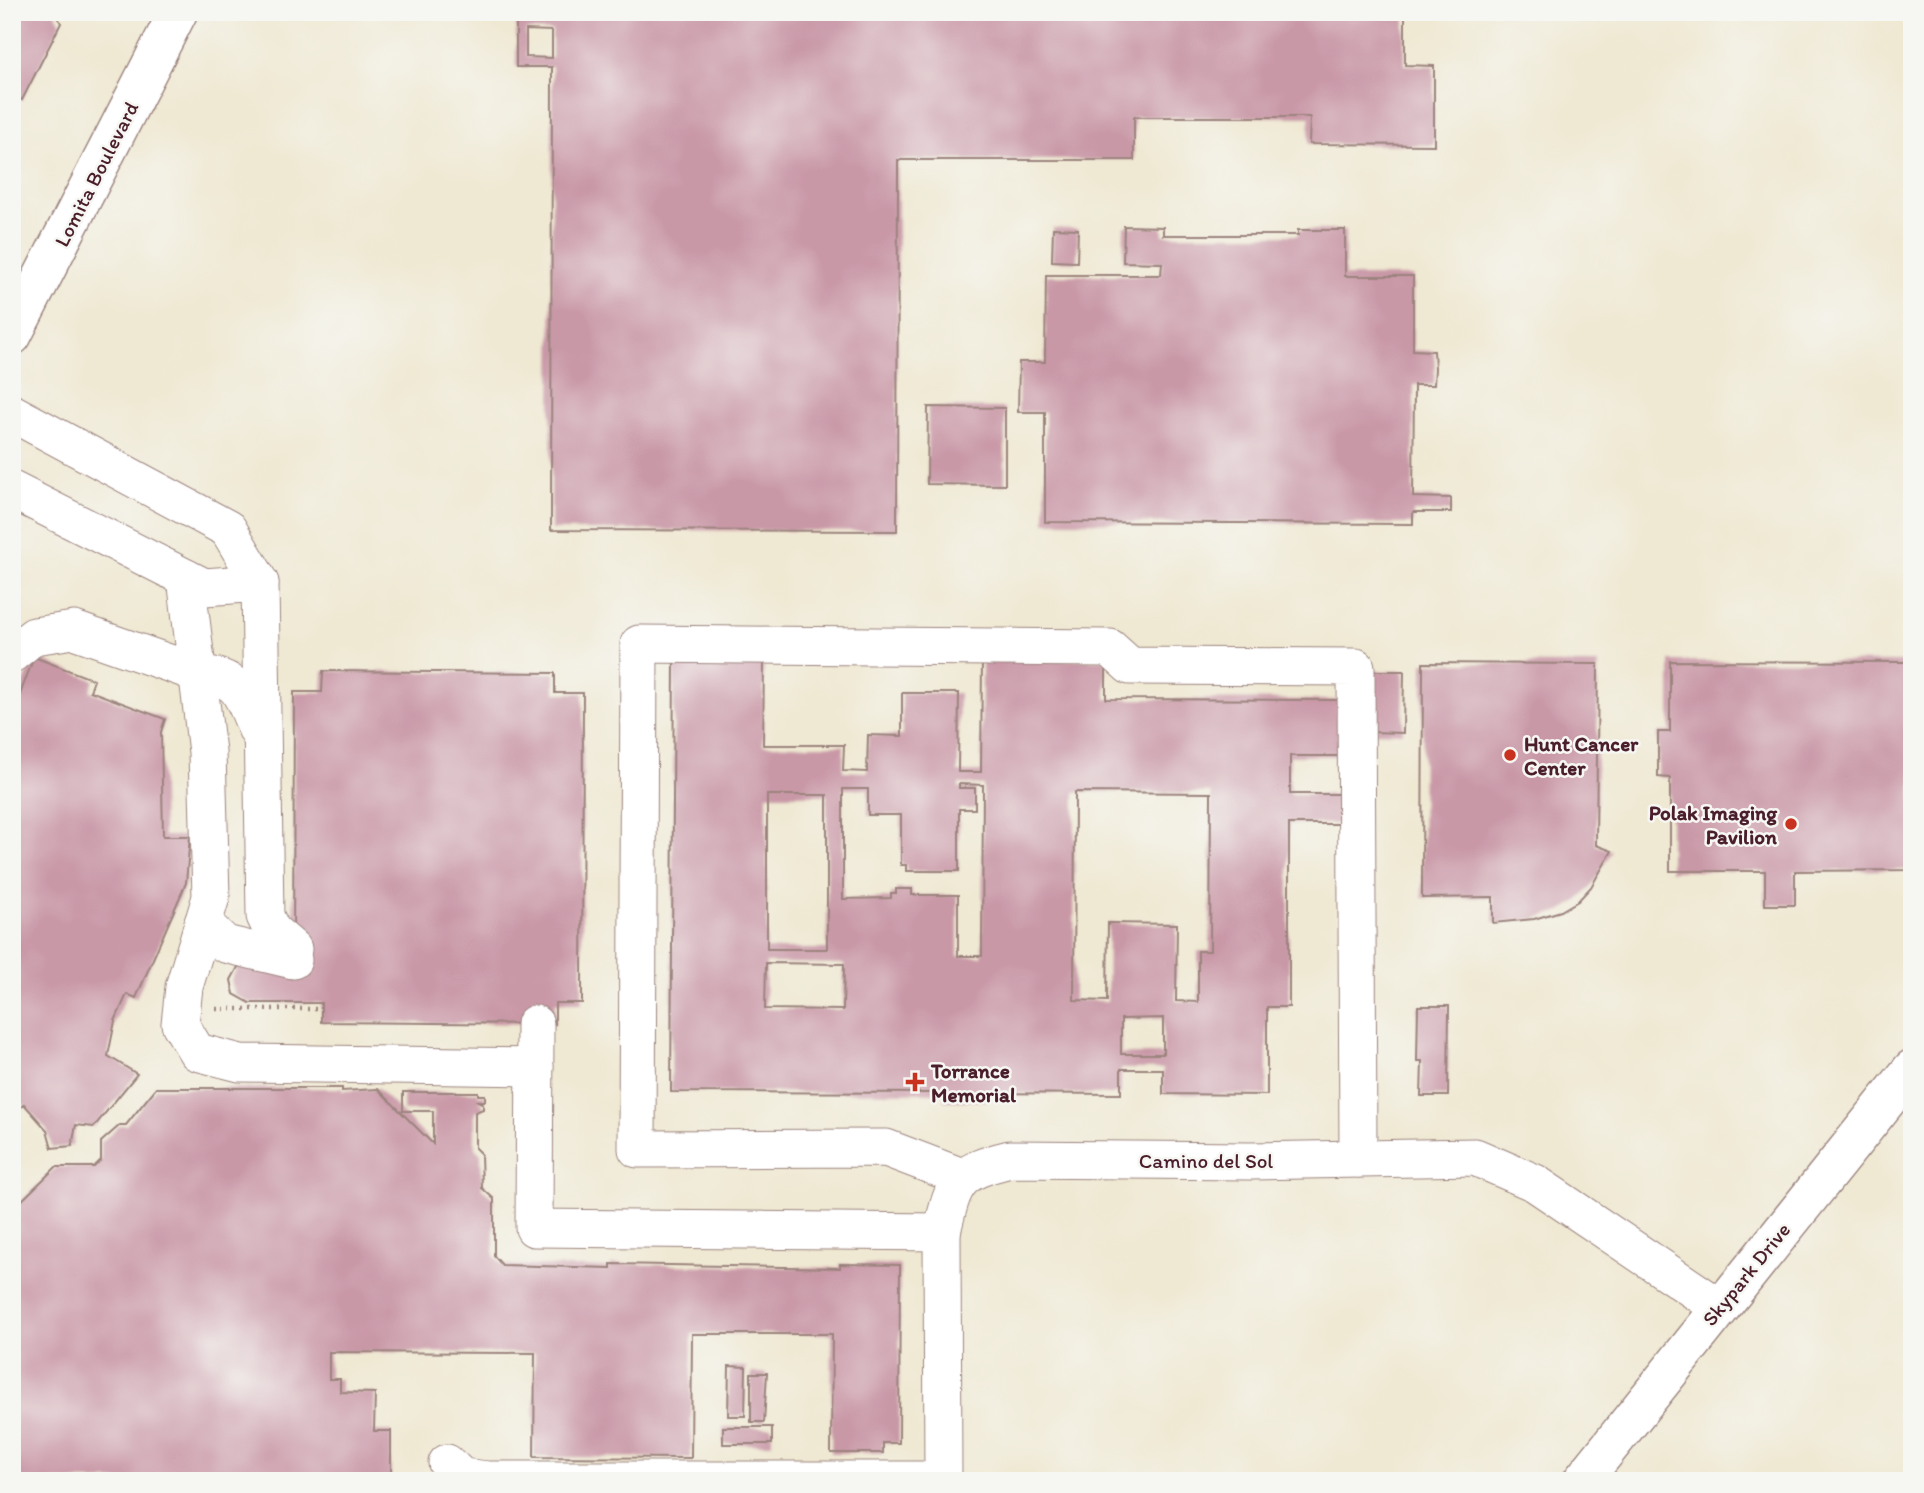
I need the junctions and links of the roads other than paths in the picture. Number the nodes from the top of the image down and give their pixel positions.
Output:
1 (178, 12) edge
2 (12, 336) edge
3 (12, 413) edge
4 (12, 490) edge
5 (186, 578) junction
6 (260, 583) junction
7 (12, 654) edge
8 (200, 674) junction
9 (262, 740) junction
10 (203, 923) junction
11 (535, 1024) dead end
12 (535, 1068) junction
13 (1912, 1069) edge
14 (1358, 1159) junction
15 (962, 1177) junction
16 (942, 1232) junction
17 (1719, 1307) junction
18 (447, 1463) dead end
19 (943, 1480) edge
20 (1582, 1481) edge

1 - 2 main road, Lomita Boulevard
3 - 6 street
4 - 5 street
5 - 6 street
5 - 8 street
6 - 9 street
7 - 8 street
8 - 9 street
8 - 10 street
9 - 10 street
10 - 12 street
11 - 12 street
12 - 16 street
13 - 17 main road, Skypark Drive
14 - 15 street, Camino del Sol
14 - 15 street
14 - 17 street, Camino del Sol
15 - 16 street
16 - 19 street
17 - 20 main road, Skypark Drive
18 - 19 street

